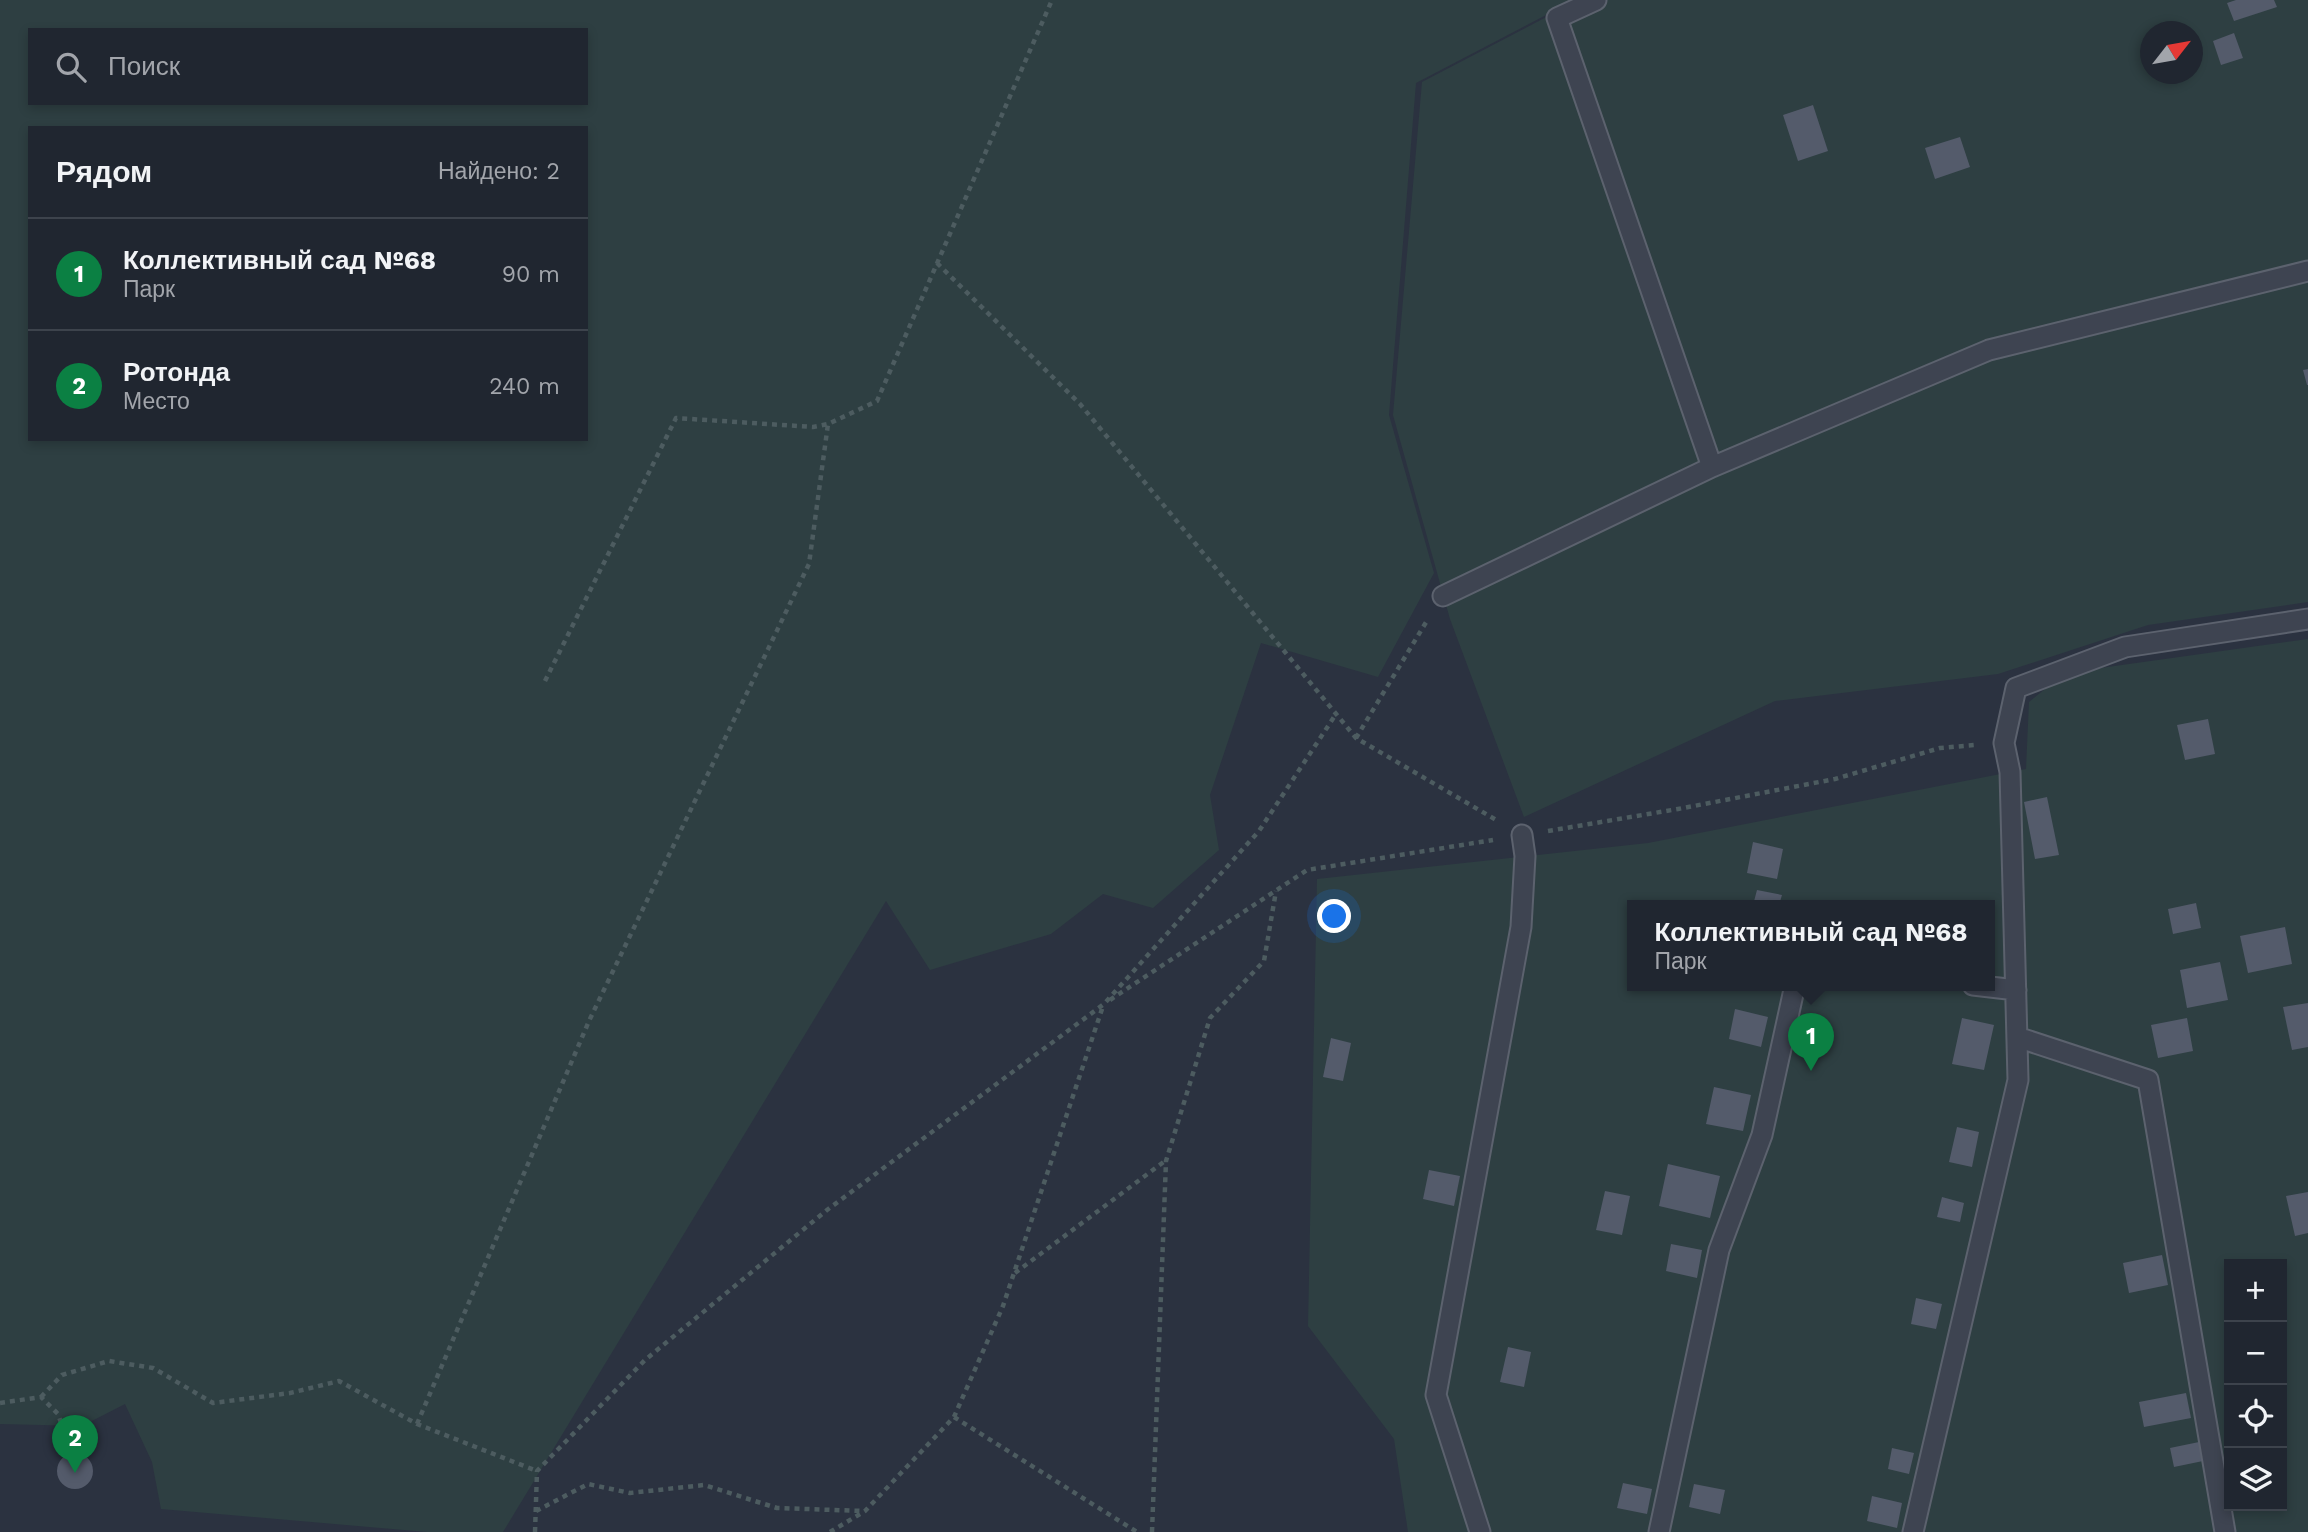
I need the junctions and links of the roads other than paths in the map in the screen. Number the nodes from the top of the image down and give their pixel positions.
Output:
1 (1596, 0) edge
2 (2308, 271) edge
3 (1712, 467) junction
4 (1443, 596) road end
5 (2308, 619) edge
6 (1522, 835) road end
7 (1995, 988) edge
8 (2016, 990) junction
9 (1794, 991) edge
10 (2017, 1037) junction
11 (1480, 1532) edge
12 (1659, 1532) edge
13 (1913, 1532) edge
14 (2225, 1532) edge

1 - 3 lane
2 - 3 lane
3 - 4 lane
5 - 8 lane
6 - 11 lane
7 - 8 lane
8 - 10 lane
9 - 12 lane
10 - 13 lane
10 - 14 lane

